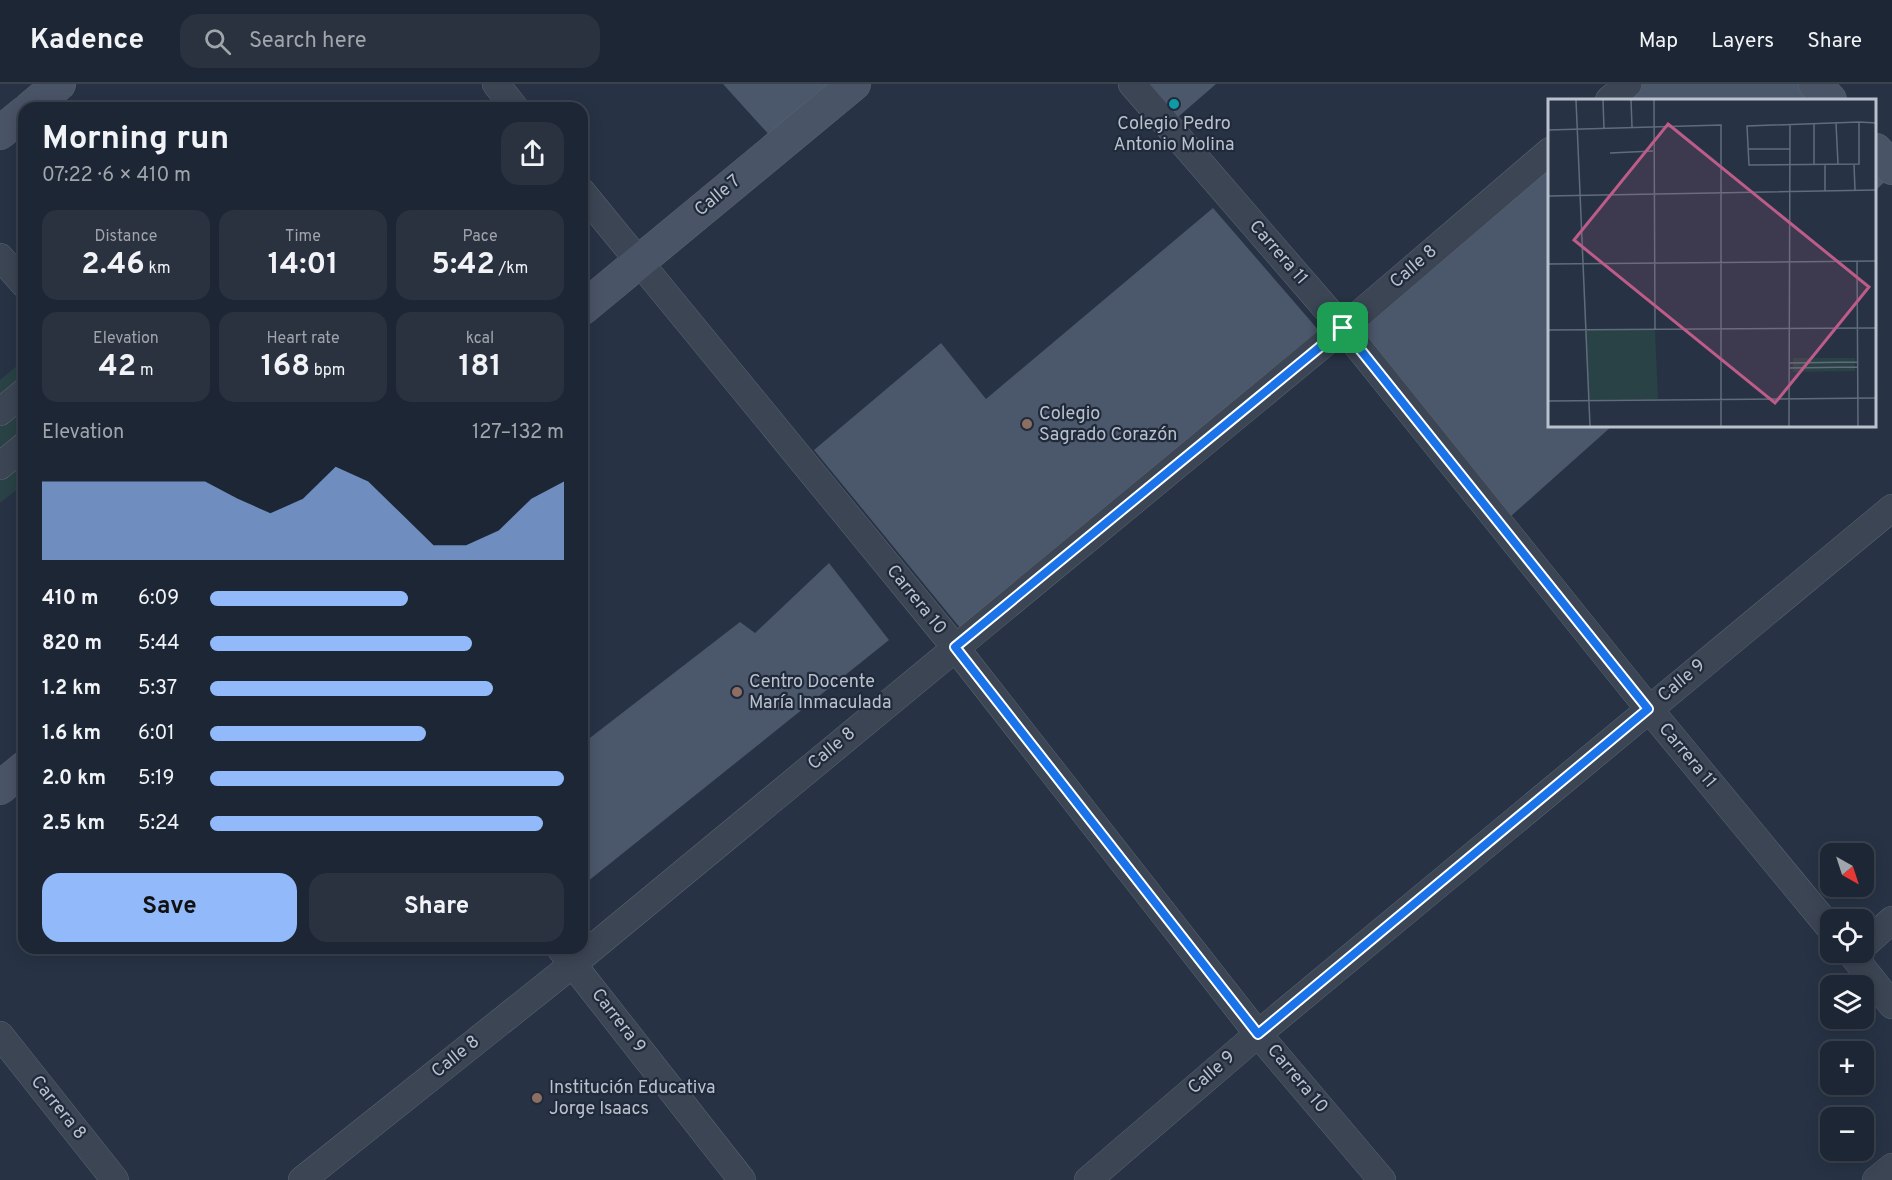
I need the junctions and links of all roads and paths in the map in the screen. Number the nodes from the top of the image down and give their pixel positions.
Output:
1 (59, 84) edge
2 (496, 84) edge
3 (854, 84) edge
4 (1132, 84) edge
5 (1628, 84) edge
6 (1815, 84) edge
7 (1610, 99) edge
8 (1829, 99) edge
9 (37, 102) edge
10 (510, 102) edge
11 (18, 118) edge
12 (0, 133) edge
13 (1877, 152) edge
14 (1548, 153) edge
15 (1892, 168) edge
16 (588, 200) edge
17 (0, 256) edge
18 (638, 262) junction
19 (18, 277) edge
20 (588, 304) edge
21 (1343, 328) junction
22 (18, 397) edge
23 (0, 412) edge
24 (18, 451) edge
25 (0, 466) edge
26 (1892, 508) edge
27 (955, 647) junction
28 (1648, 709) junction
29 (18, 773) edge
30 (0, 788) edge
31 (1820, 916) edge
32 (1892, 920) edge
33 (1874, 935) edge
34 (588, 939) edge
35 (566, 956) edge
36 (1863, 963) edge
37 (1892, 1005) edge
38 (1258, 1034) junction
39 (0, 1035) edge
40 (1892, 1167) edge
41 (115, 1180) edge
42 (302, 1180) edge
43 (742, 1180) edge
44 (1088, 1180) edge
45 (1382, 1180) edge
46 (1876, 1180) edge

1 - 9 street
2 - 10 street
3 - 18 street, Calle 7
4 - 21 street, Carrera 11
5 - 7 street
6 - 8 street
11 - 12 street
13 - 15 street
14 - 21 street, Calle 8
16 - 18 street, Carrera 10
17 - 19 street
18 - 20 street, Calle 7
18 - 27 street, Carrera 10
21 - 27 street, Calle 8
21 - 28 street, Carrera 11
22 - 23 street
24 - 25 street
26 - 28 street, Calle 9
27 - 34 street, Calle 8
27 - 38 street, Carrera 10
28 - 31 street, Carrera 11
28 - 38 street, Calle 9
29 - 30 street
32 - 33 street
35 - 42 street, Calle 8
35 - 43 street, Carrera 9
36 - 37 street
38 - 44 street, Calle 9
38 - 45 street, Carrera 10
39 - 41 street, Carrera 8
40 - 46 street

